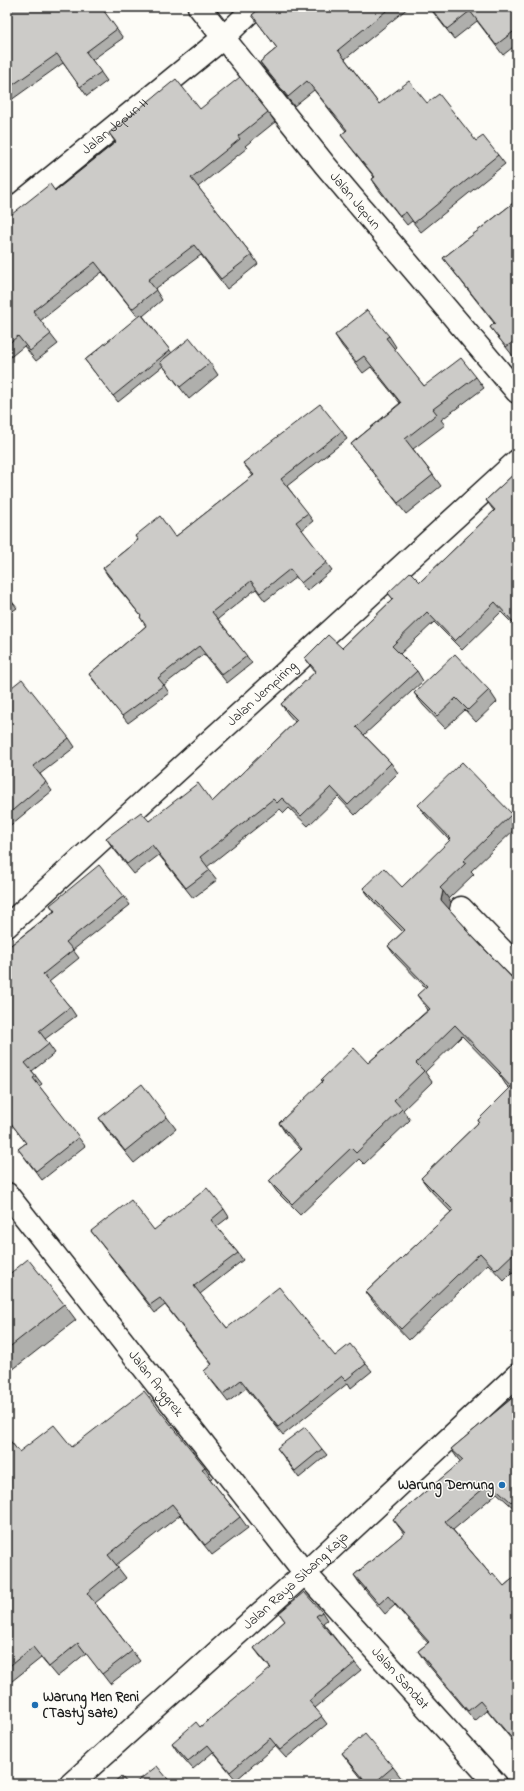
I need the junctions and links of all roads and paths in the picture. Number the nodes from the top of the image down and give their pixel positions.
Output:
1 (198, 7) edge
2 (255, 7) edge
3 (223, 38) junction
4 (7, 214) edge
5 (517, 392) edge
6 (517, 461) edge
7 (461, 908) dead end
8 (7, 926) edge
9 (517, 966) edge
10 (7, 1194) edge
11 (517, 1374) edge
12 (305, 1573) junction
13 (71, 1784) edge
14 (496, 1784) edge

1 - 3 street, Jalan Jepun
2 - 3 street, Jalan Jepun II
3 - 4 street, Jalan Jepun II
3 - 5 street, Jalan Jepun
6 - 8 street, Jalan Jempiring
7 - 9 street
10 - 12 street, Jalan Anggrek
11 - 12 street, Jalan Raya Sibang Kaja
12 - 13 street, Jalan Raya Sibang Kaja
12 - 14 street, Jalan Sandat

